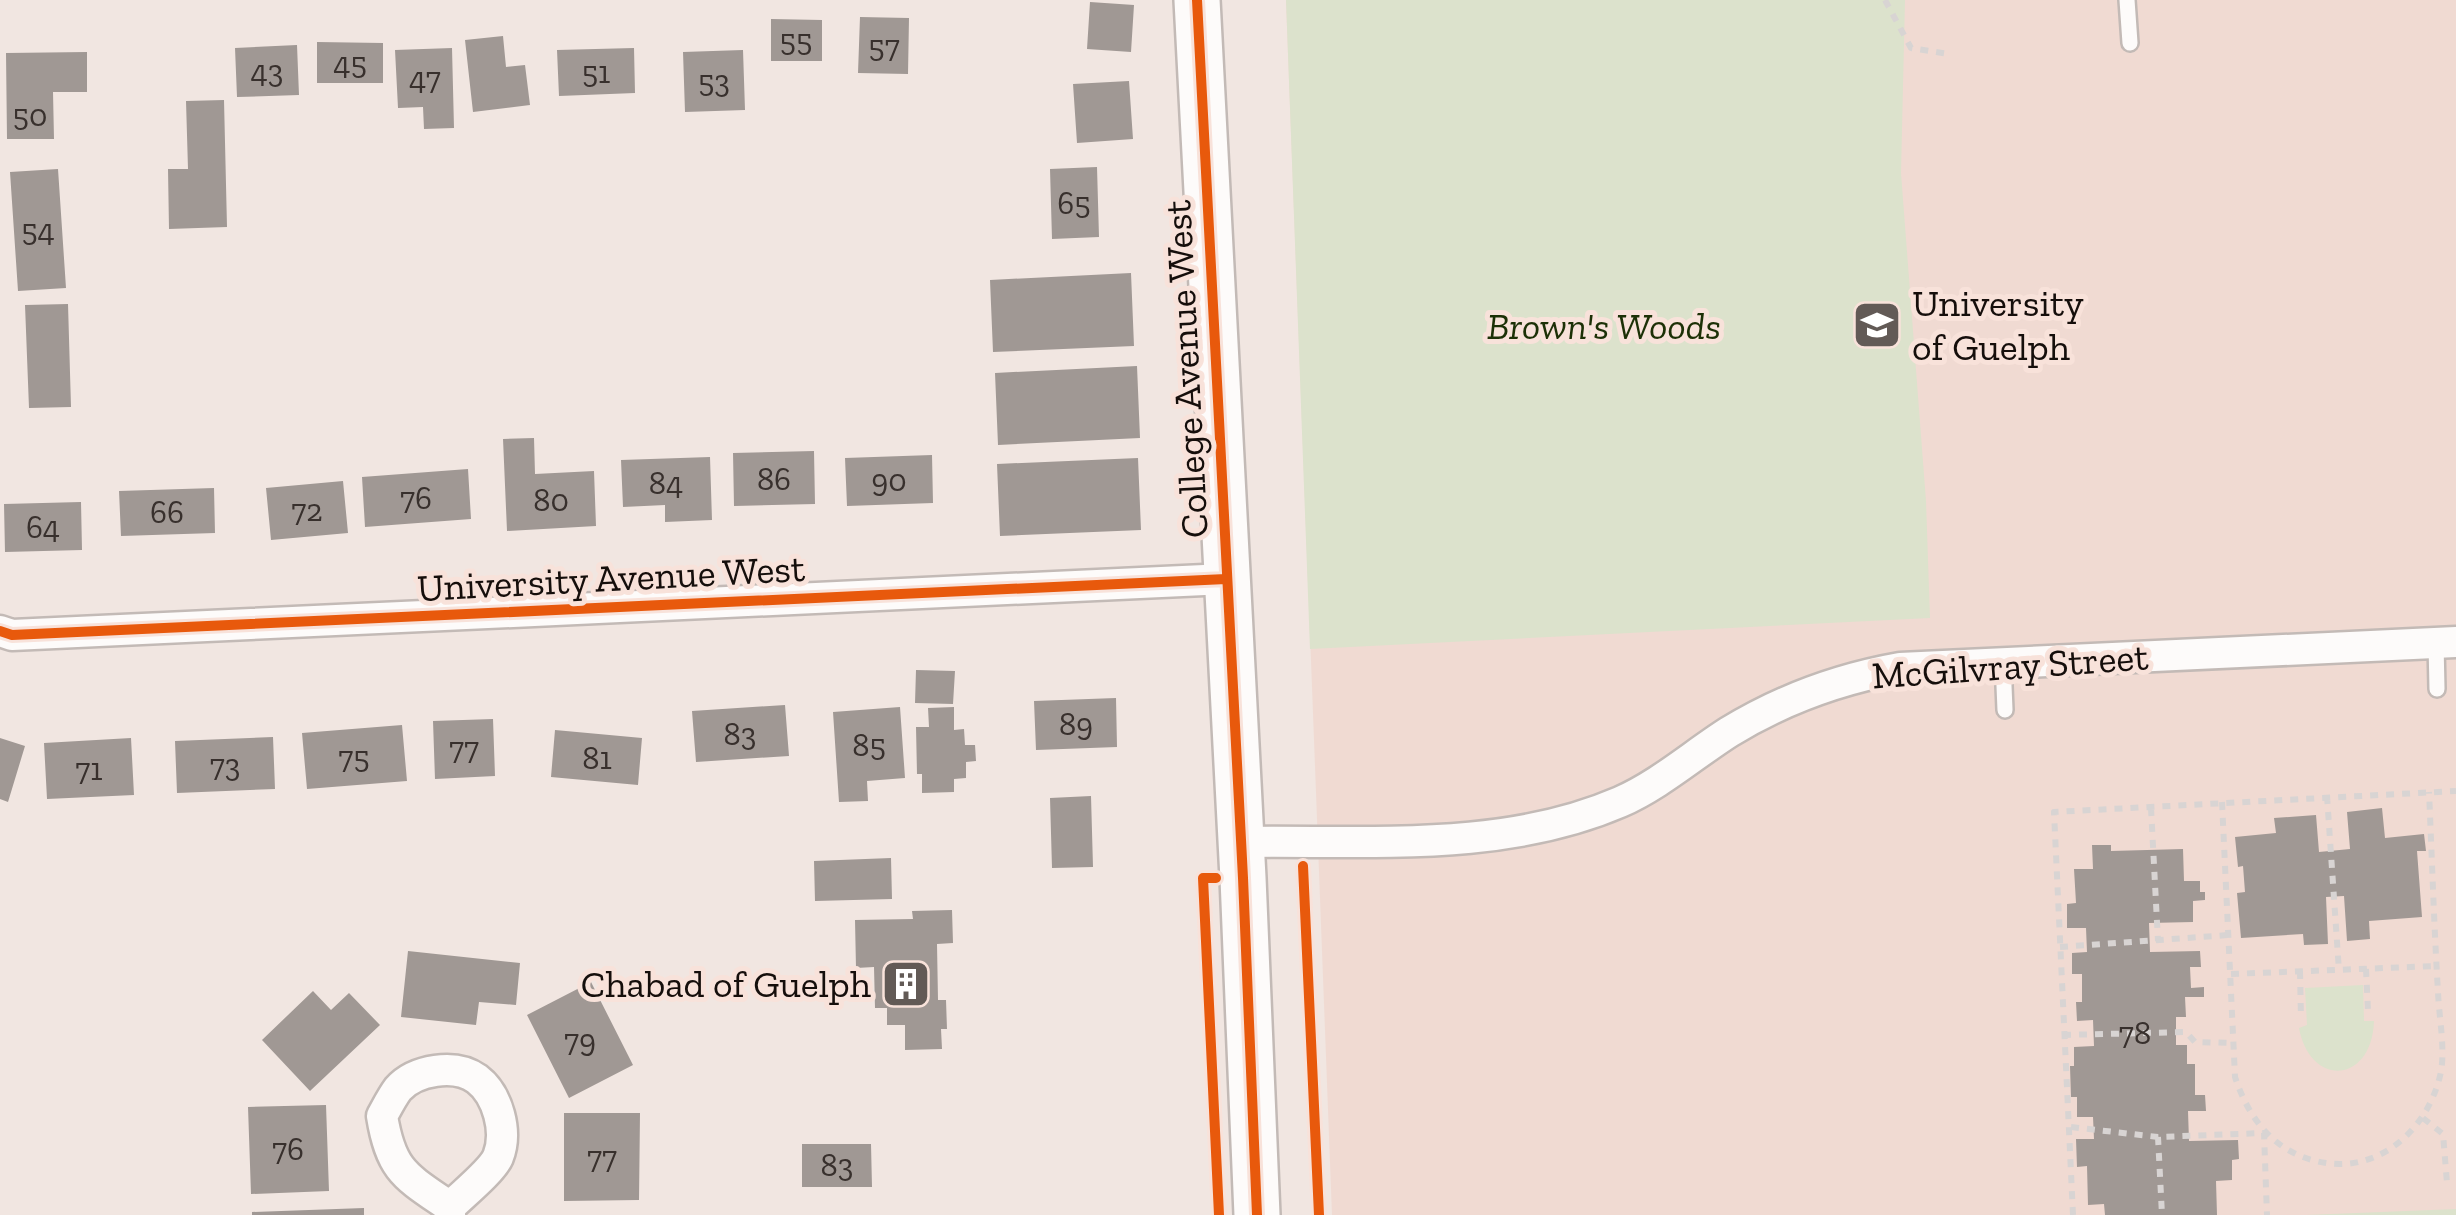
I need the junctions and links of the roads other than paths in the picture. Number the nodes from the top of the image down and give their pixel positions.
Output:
1 (1197, 0) edge
2 (2127, 0) edge
3 (2130, 43) dead end
4 (1226, 580) junction
5 (0, 631) edge
6 (2446, 642) edge
7 (2004, 662) junction
8 (2437, 689) dead end
9 (2005, 710) dead end
10 (1242, 842) junction
11 (450, 1211) edge
12 (1257, 1215) edge

1 - 4 main road, College Avenue West
2 - 3 lane
4 - 5 street, University Avenue West
4 - 10 main road, College Avenue West
6 - 7 street, McGilvray Street
6 - 8 lane
7 - 9 lane
7 - 10 street, McGilvray Street
10 - 12 main road, College Avenue West
11 - 11 street

